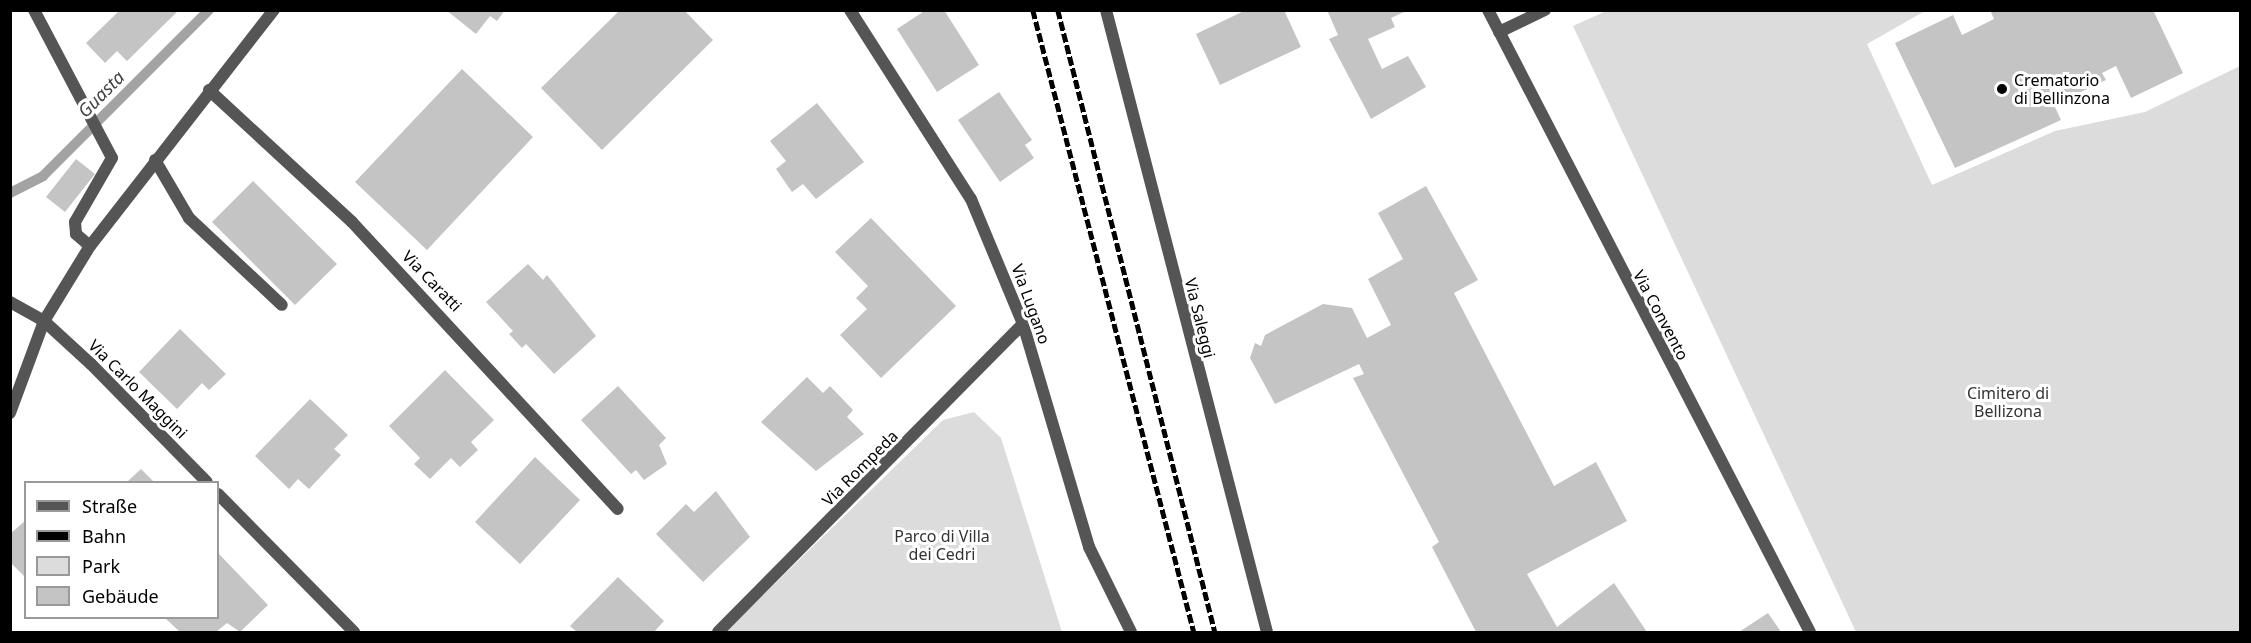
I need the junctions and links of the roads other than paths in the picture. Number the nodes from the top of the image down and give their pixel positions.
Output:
1 (48, 10) edge
2 (274, 10) edge
3 (850, 10) edge
4 (1106, 10) edge
5 (1488, 10) edge
6 (1545, 10) edge
7 (36, 15) edge
8 (1499, 32) junction
9 (209, 90) junction
10 (155, 160) junction
11 (90, 246) junction
12 (10, 302) edge
13 (282, 305) dead end
14 (44, 321) junction
15 (1023, 324) junction
16 (10, 413) edge
17 (205, 481) edge
18 (219, 495) edge
19 (618, 509) dead end
20 (354, 633) edge
21 (718, 633) edge
22 (1131, 633) edge
23 (1267, 633) edge
24 (1810, 633) edge

1 - 7 street
2 - 9 street
3 - 15 street, Via Lugano
4 - 23 street, Via Saleggi
5 - 8 street, Via Convento
6 - 8 street
7 - 11 street
8 - 24 street, Via Convento
9 - 10 street
9 - 19 street, Via Caratti
10 - 11 street
10 - 13 street
11 - 14 street
12 - 14 street, Via Carlo Maggini
14 - 16 street
14 - 17 street, Via Carlo Maggini
15 - 21 street, Via Rompeda
15 - 22 street, Via Lugano
18 - 20 street

